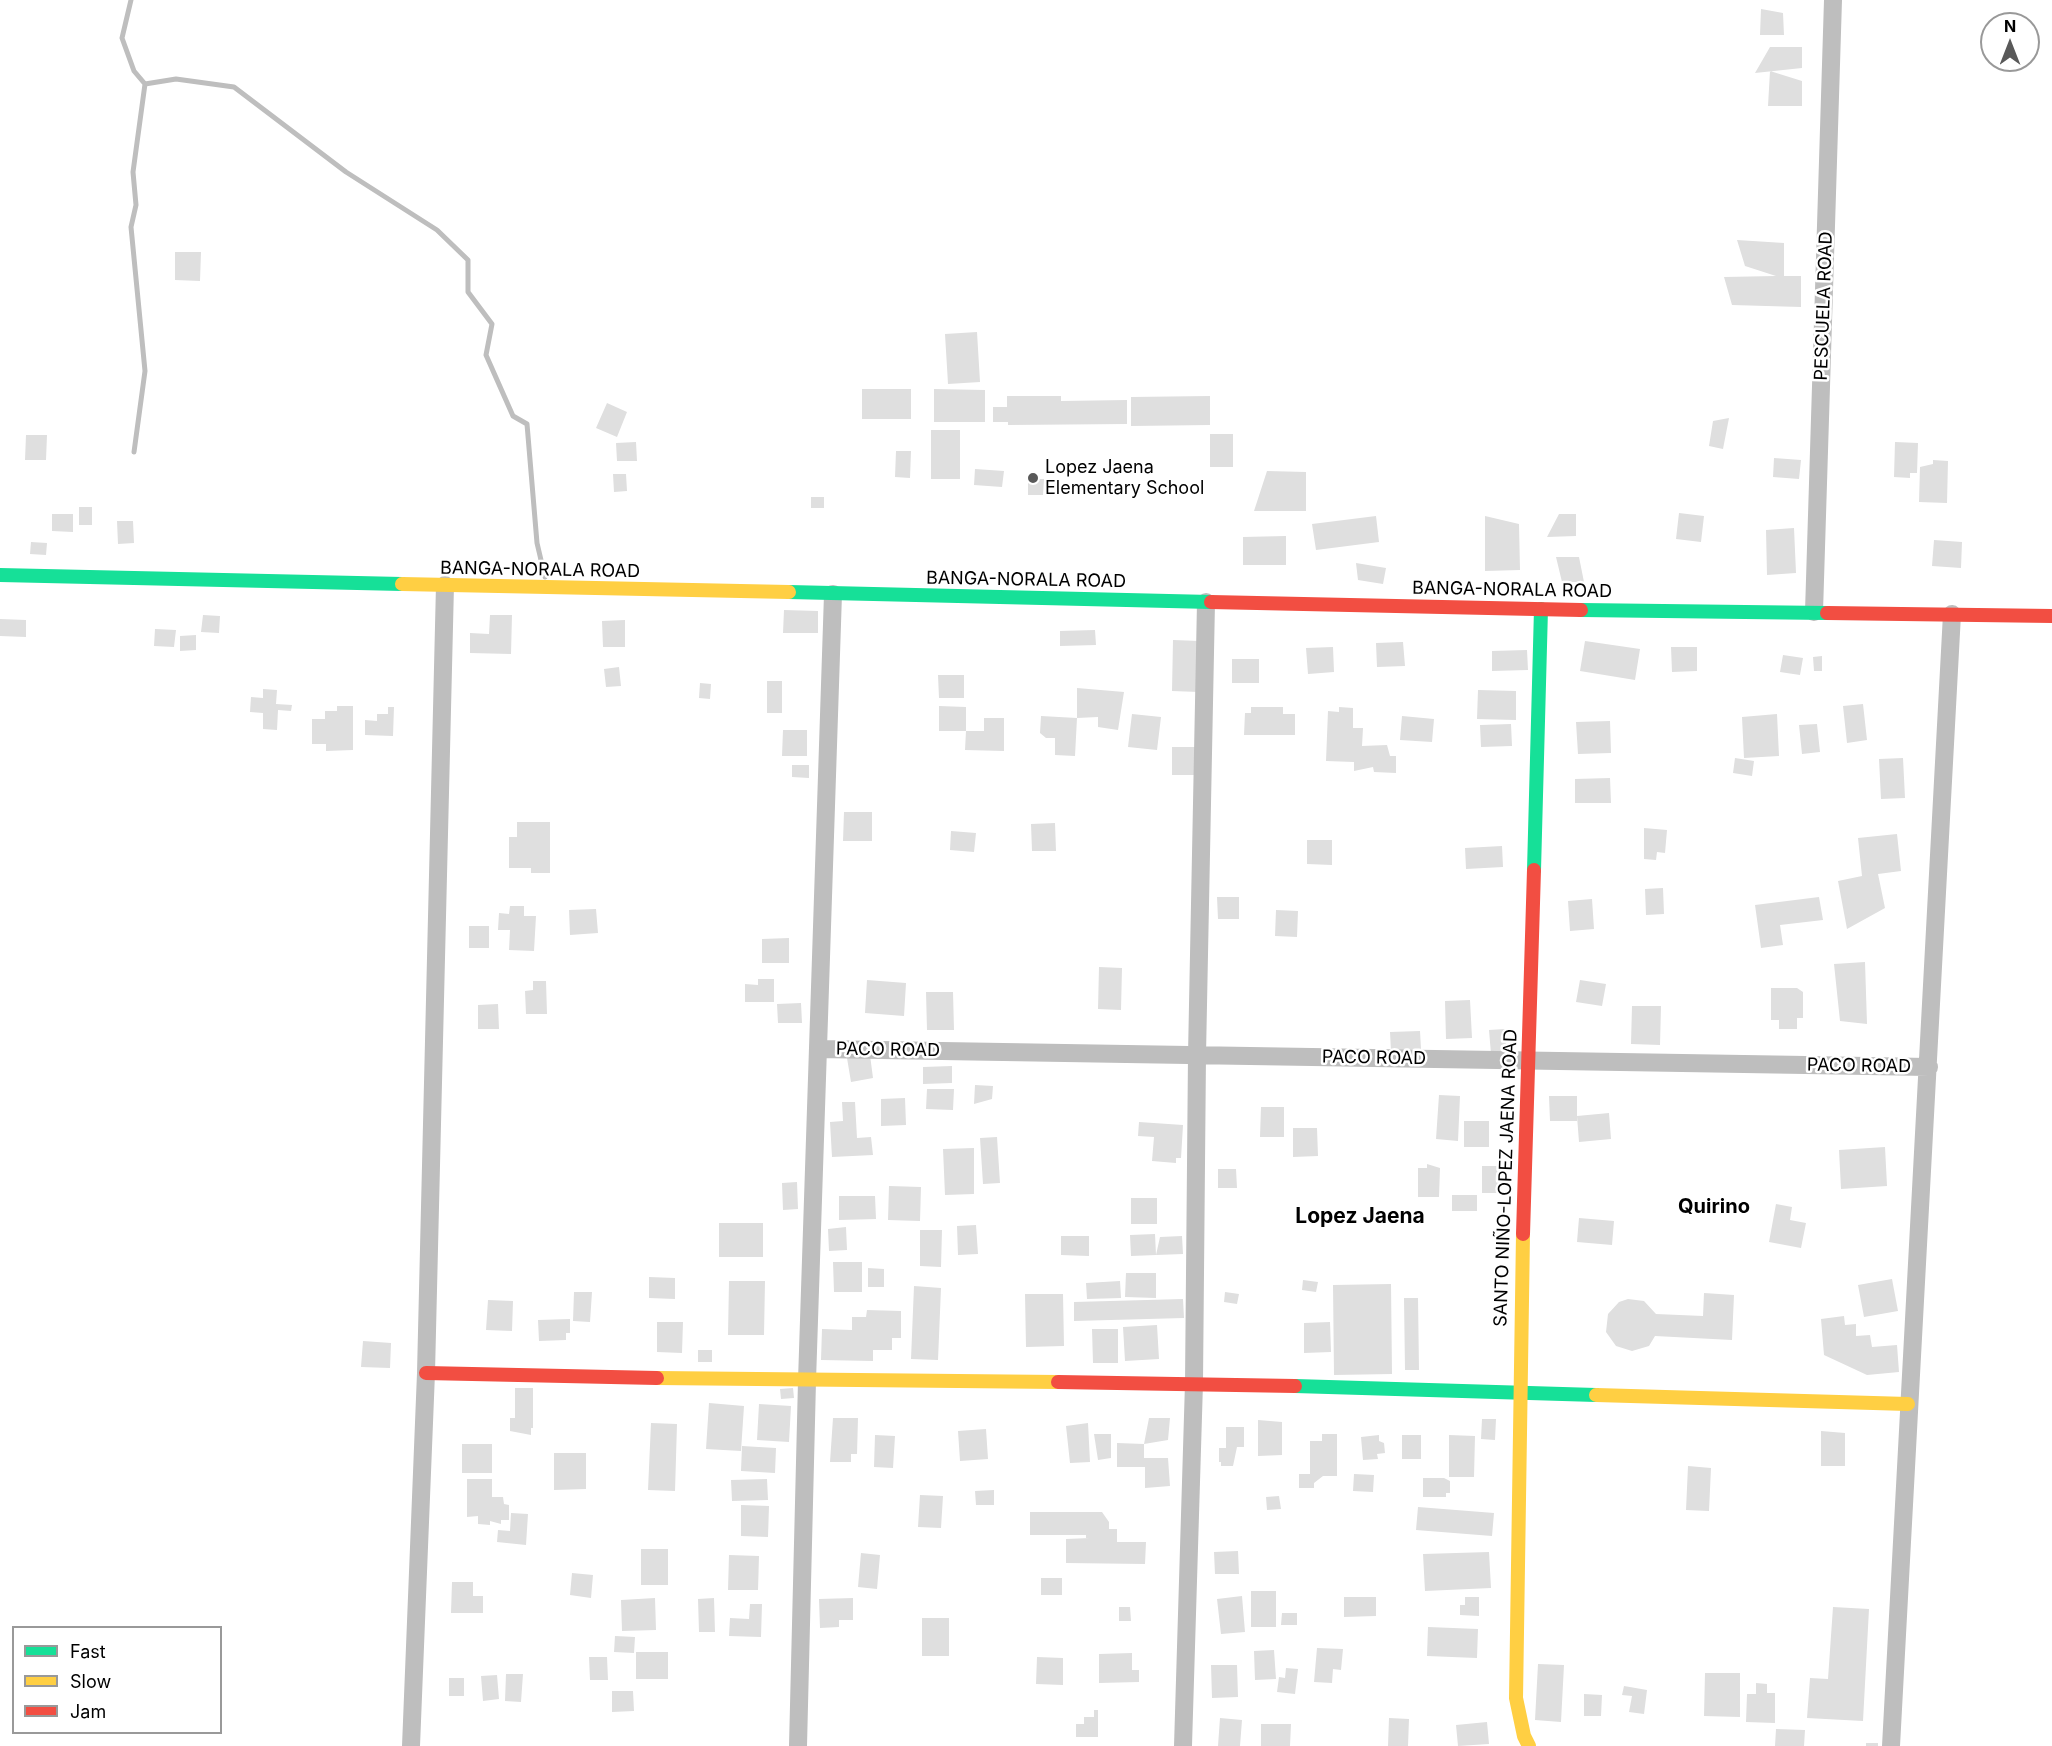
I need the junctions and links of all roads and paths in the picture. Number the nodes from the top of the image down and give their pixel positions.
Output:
1 (1833, 0) edge
2 (0, 575) edge
3 (445, 585) junction
4 (833, 594) junction
5 (1206, 602) junction
6 (1541, 609) junction
7 (1814, 612) junction
8 (1952, 614) junction
9 (2052, 616) edge
10 (818, 1049) junction
11 (1197, 1055) junction
12 (1527, 1061) junction
13 (1929, 1067) junction
14 (426, 1373) junction
15 (807, 1381) junction
16 (1194, 1383) junction
17 (1519, 1392) junction
18 (1908, 1404) junction
19 (411, 1746) edge
20 (798, 1746) edge
21 (1183, 1746) edge
22 (1529, 1746) edge
23 (1891, 1746) edge

1 - 7 street, PESCUELA ROAD
2 - 3 street, BANGA-NORALA ROAD
3 - 4 street, BANGA-NORALA ROAD
3 - 14 street
4 - 5 street, BANGA-NORALA ROAD
4 - 10 street
5 - 6 street, BANGA-NORALA ROAD
5 - 11 street
6 - 7 street, BANGA-NORALA ROAD
6 - 12 street, SANTO NIÑO-LOPEZ JAENA ROAD
7 - 8 street, BANGA-NORALA ROAD
8 - 9 street, BANGA-NORALA ROAD
8 - 13 street
10 - 11 street, PACO ROAD
10 - 15 street
11 - 12 street, PACO ROAD
11 - 16 street
12 - 13 street, PACO ROAD
12 - 17 street, SANTO NIÑO-LOPEZ JAENA ROAD
13 - 18 street
14 - 15 street
14 - 19 street
15 - 16 street
15 - 20 street
16 - 17 street
16 - 21 street
17 - 18 street
17 - 22 street, SANTO NIÑO-LOPEZ JAENA ROAD
18 - 23 street

